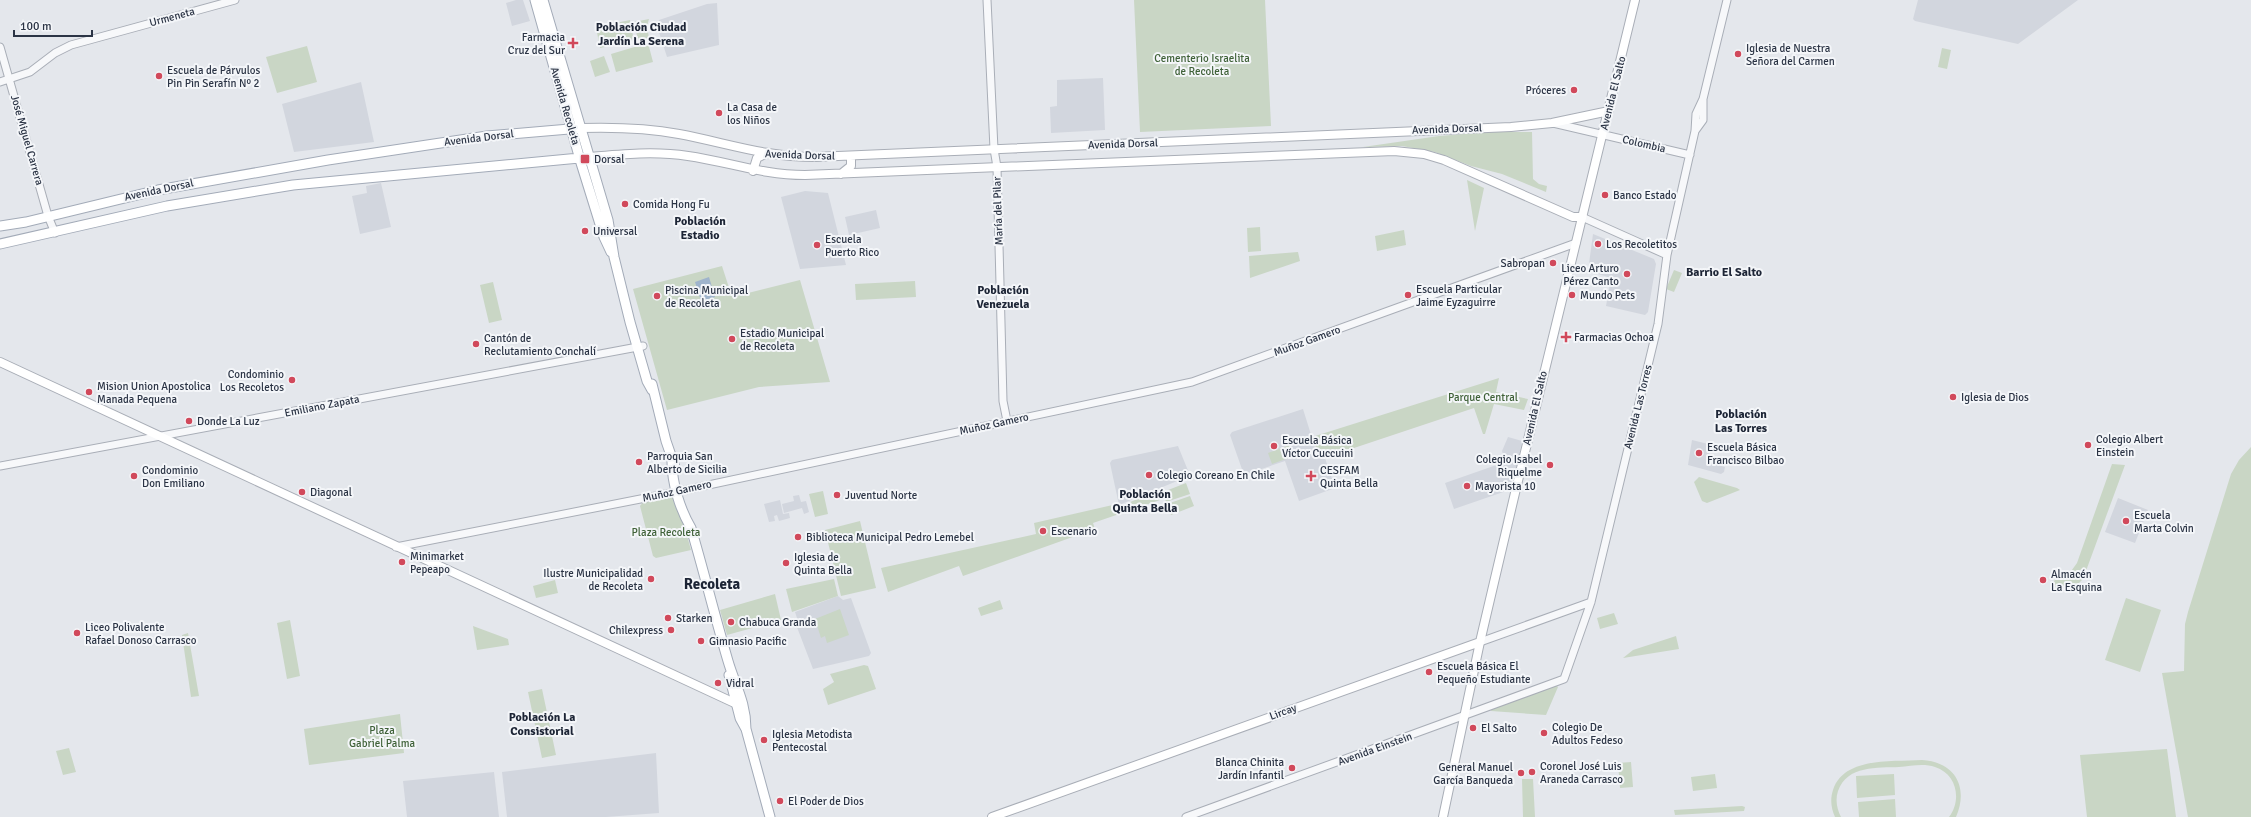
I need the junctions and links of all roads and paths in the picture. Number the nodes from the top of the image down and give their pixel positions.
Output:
1 (235, 0) edge
2 (535, 0) edge
3 (543, 0) edge
4 (987, 0) edge
5 (1635, 0) edge
6 (1727, 0) edge
7 (0, 47) edge
8 (10, 79) junction
9 (0, 82) edge
10 (1609, 111) junction
11 (1552, 123) junction
12 (571, 128) junction
13 (582, 128) junction
14 (1603, 135) junction
15 (994, 149) junction
16 (765, 154) junction
17 (1690, 155) junction
18 (851, 156) junction
19 (590, 158) junction
20 (580, 159) junction
21 (997, 167) junction
22 (753, 171) junction
23 (840, 174) junction
24 (589, 188) junction
25 (601, 195) junction
26 (48, 216) junction
27 (1582, 217) junction
28 (0, 226) edge
29 (55, 233) junction
30 (1576, 243) junction
31 (0, 244) edge
32 (1667, 255) junction
33 (614, 257) junction
34 (640, 346) junction
35 (0, 362) edge
36 (1007, 421) junction
37 (161, 437) junction
38 (0, 466) edge
39 (680, 491) junction
40 (396, 547) junction
41 (1591, 602) junction
42 (1574, 608) junction
43 (1586, 616) junction
44 (1480, 642) junction
45 (1564, 679) joint
46 (740, 706) junction
47 (1464, 717) junction
48 (770, 817) edge
49 (992, 817) edge
50 (1186, 817) edge
51 (1443, 817) edge

1 - 8 street, Urmeneta
2 - 12 main road, Avenida Recoleta
3 - 13 main road, Avenida Recoleta
4 - 15 street, María del Pilar
5 - 10 main road, Avenida El Salto
6 - 17 street, Avenida Las Torres
7 - 8 street, José Miguel Carrera
8 - 9 street, Urmeneta
8 - 26 street, José Miguel Carrera
10 - 11 main road, Avenida Dorsal
10 - 14 main road, Avenida El Salto
11 - 14 street, Colombia
11 - 15 main road, Avenida Dorsal
12 - 13 main road, Avenida Dorsal
12 - 20 main road, Avenida Recoleta
12 - 26 main road, Avenida Dorsal
13 - 16 main road, Avenida Dorsal
13 - 19 main road, Avenida Recoleta
14 - 17 street, Colombia
14 - 27 main road, Avenida El Salto
15 - 18 main road, Avenida Dorsal
15 - 21 street, María del Pilar
16 - 18 main road, Avenida Dorsal
16 - 22 main road
17 - 32 street, Avenida Las Torres
18 - 23 main road
19 - 20 main road, Avenida Dorsal
19 - 22 main road, Avenida Dorsal
19 - 25 main road, Avenida Recoleta
20 - 24 main road, Avenida Recoleta
20 - 29 main road, Avenida Dorsal
21 - 23 main road, Avenida Dorsal
21 - 27 main road, Avenida Dorsal
21 - 36 street, María del Pilar
22 - 23 main road, Avenida Dorsal
24 - 25 main road
24 - 33 main road, Avenida Recoleta
25 - 33 main road, Avenida Recoleta
26 - 28 main road, Avenida Dorsal
26 - 29 street, José Miguel Carrera
27 - 30 main road, Avenida El Salto
27 - 32 street
29 - 31 main road, Avenida Dorsal
30 - 36 street, Muñoz Gamero
30 - 44 main road, Avenida El Salto
32 - 41 street, Avenida Las Torres
33 - 34 main road, Avenida Recoleta
34 - 37 street, Emiliano Zapata
34 - 39 main road, Avenida Recoleta
35 - 37 main road
36 - 39 street, Muñoz Gamero
37 - 38 street, Emiliano Zapata
37 - 40 main road
39 - 40 street, Muñoz Gamero
39 - 46 main road, Avenida Recoleta
40 - 46 main road
41 - 42 street, Lircay
41 - 43 street, Avenida Las Torres
42 - 43 street
42 - 44 street, Lircay
43 - 45 street, Avenida Las Torres
44 - 47 main road, Avenida El Salto
44 - 49 main road, Lircay
45 - 47 street, Avenida Einstein
46 - 48 main road, Avenida Recoleta
47 - 50 street, Avenida Einstein
47 - 51 main road, Avenida El Salto

